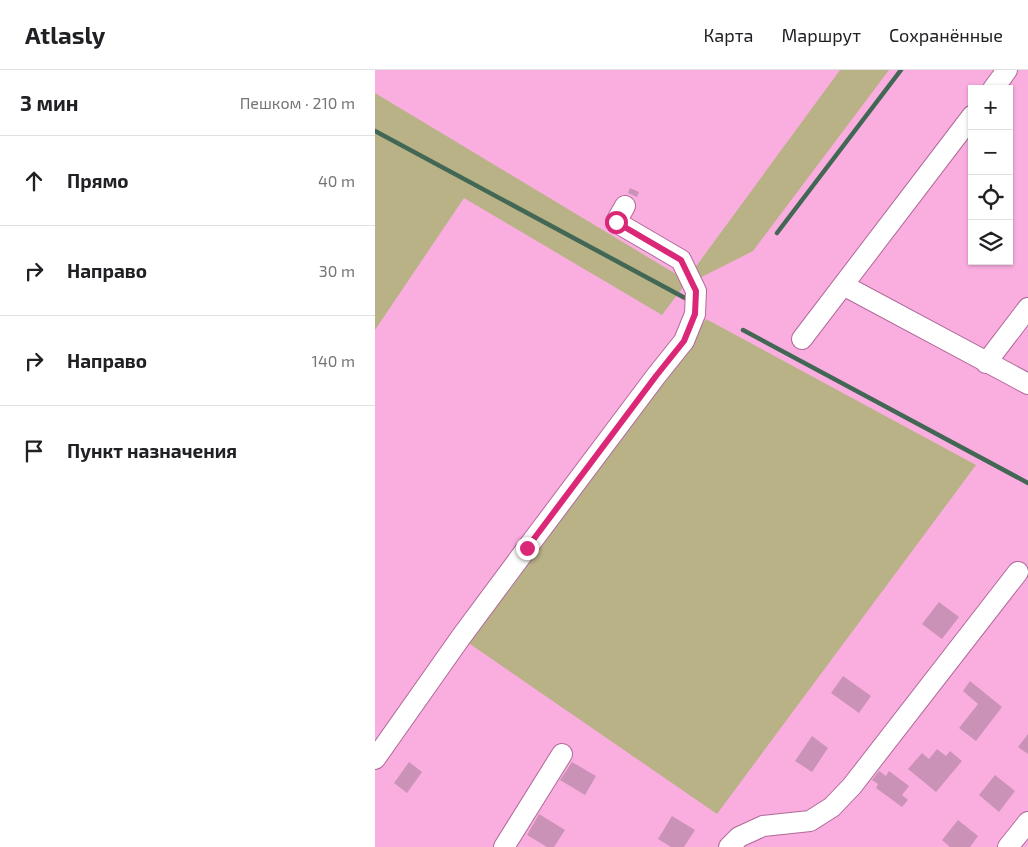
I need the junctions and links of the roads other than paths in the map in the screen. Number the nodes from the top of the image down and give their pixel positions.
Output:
1 (1007, 70) edge
2 (996, 85) edge
3 (968, 121) edge
4 (625, 206) dead end
5 (843, 285) junction
6 (1028, 308) edge
7 (802, 338) dead end
8 (986, 363) junction
9 (1028, 384) edge
10 (1018, 572) dead end
11 (561, 754) dead end
12 (375, 758) edge
13 (1028, 822) edge
14 (504, 847) edge
15 (729, 847) edge
16 (1008, 847) edge

1 - 2 lane
3 - 5 lane
4 - 12 lane
5 - 7 lane
5 - 8 lane
6 - 8 lane
8 - 9 lane
10 - 15 lane
11 - 14 lane
13 - 16 lane

